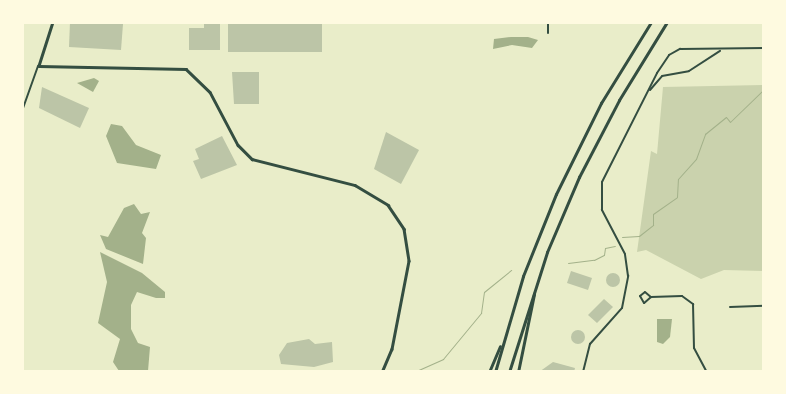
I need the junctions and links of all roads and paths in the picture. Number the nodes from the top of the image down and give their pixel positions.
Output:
1 (53, 22) edge
2 (548, 22) edge
3 (651, 22) edge
4 (667, 22) edge
5 (548, 33) dead end
6 (764, 48) edge
7 (722, 50) junction
8 (38, 66) junction
9 (648, 93) junction
10 (22, 111) edge
11 (535, 286) junction
12 (651, 298) junction
13 (764, 306) edge
14 (730, 307) dead end
15 (504, 336) junction
16 (705, 371) edge
17 (382, 372) edge
18 (490, 372) edge
19 (495, 372) edge
20 (509, 372) edge
21 (518, 372) edge
22 (583, 372) edge
23 (724, 372) edge

1 - 8 street
2 - 5 street
3 - 15 highway
4 - 11 highway
6 - 7 street
7 - 9 street
7 - 9 street
8 - 10 street
8 - 17 street
9 - 22 street
11 - 20 highway
11 - 21 highway
12 - 12 street
12 - 16 street
13 - 14 street
15 - 18 highway
15 - 19 highway
16 - 23 street

